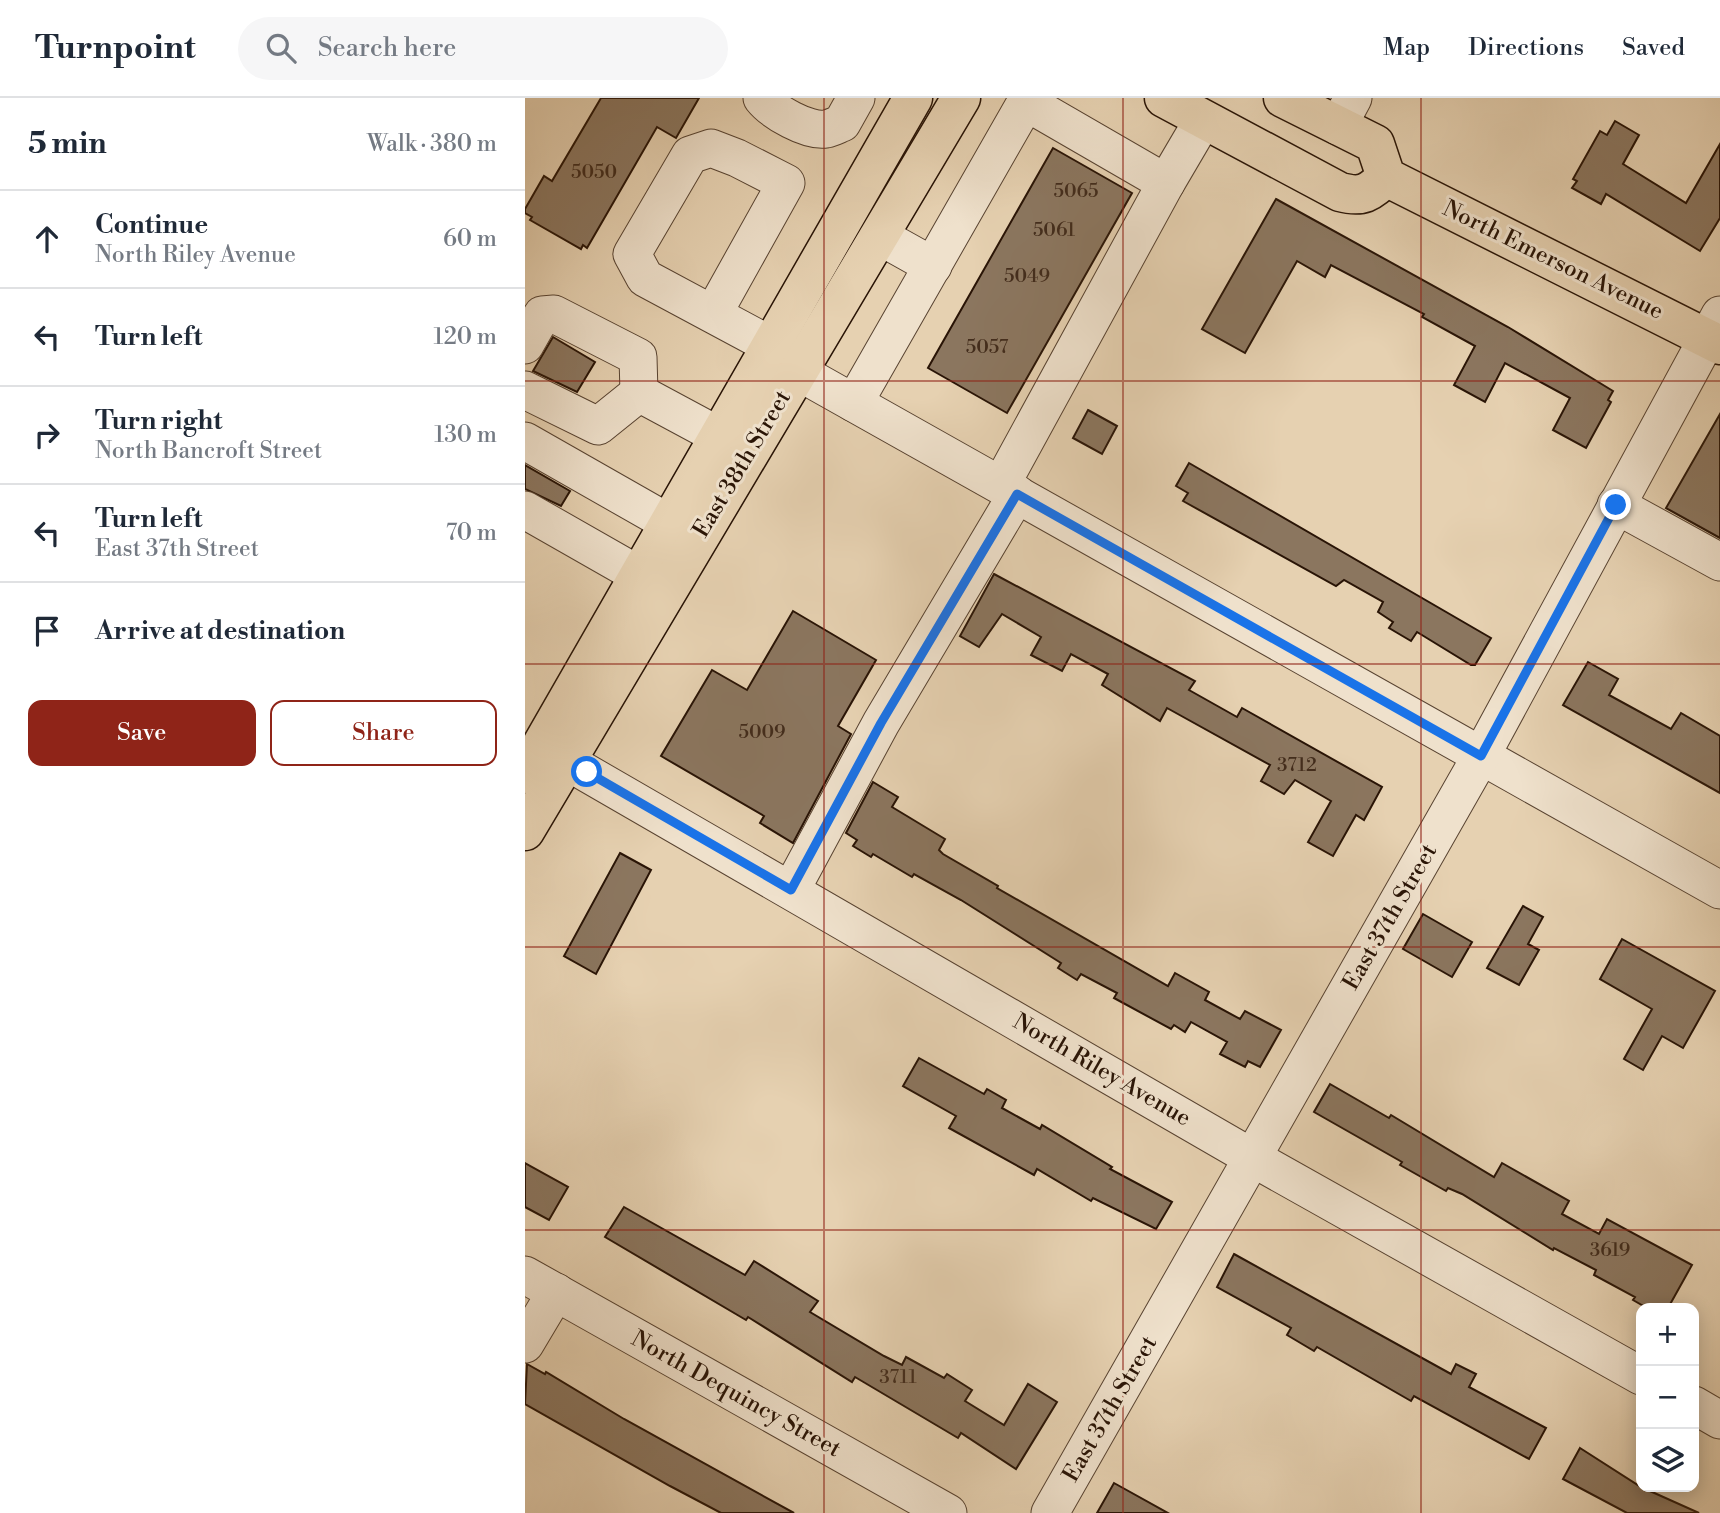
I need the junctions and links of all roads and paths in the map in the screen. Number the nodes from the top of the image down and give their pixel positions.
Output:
1 (762, 98) edge
2 (913, 98) edge
3 (961, 98) edge
4 (1164, 98) edge
5 (1283, 98) edge
6 (849, 111) edge
7 (1345, 112) edge
8 (1203, 120) junction
9 (883, 149) junction
10 (1386, 177) junction
11 (1166, 183) junction
12 (881, 237) junction
13 (933, 266) junction
14 (713, 314) junction
15 (1716, 332) edge
16 (525, 345) edge
17 (770, 345) junction
18 (797, 371) junction
19 (525, 390) edge
20 (639, 393) junction
21 (854, 403) junction
22 (719, 436) junction
23 (525, 441) edge
24 (1009, 490) junction
25 (1616, 505) junction
26 (525, 510) edge
27 (669, 523) junction
28 (1720, 562) edge
29 (639, 575) junction
30 (1481, 756) junction
31 (566, 761) junction
32 (525, 774) edge
33 (525, 831) edge
34 (791, 890) junction
35 (1720, 890) edge
36 (1251, 1157) junction
37 (540, 1283) edge
38 (525, 1344) edge
39 (1636, 1373) edge
40 (1699, 1408) edge
41 (1720, 1420) edge
42 (948, 1513) edge
43 (1050, 1513) edge

1 - 6 street
2 - 9 main road, East 38th Street
3 - 12 main road, East 38th Street
4 - 8 main road
5 - 7 main road
6 - 9 street
7 - 10 main road
8 - 10 main road
8 - 11 street
9 - 17 main road, East 38th Street
10 - 15 main road, North Emerson Avenue
11 - 13 street
11 - 24 street
12 - 13 street
12 - 18 main road, East 38th Street
13 - 21 street
14 - 14 street
14 - 17 street
15 - 25 street, East 37th Street
16 - 20 street
17 - 22 main road, East 38th Street
18 - 21 street
18 - 31 main road, East 38th Street
19 - 20 street
20 - 22 street
21 - 24 street
22 - 27 main road, East 38th Street
23 - 27 street
24 - 30 street
24 - 34 street
25 - 28 street
25 - 30 street, East 37th Street
26 - 29 street
27 - 29 main road, East 38th Street
29 - 32 main road, East 38th Street
30 - 35 street
30 - 36 street, East 37th Street
31 - 33 main road, East 38th Street
31 - 34 street, North Riley Avenue
34 - 36 street, North Riley Avenue
36 - 39 street, North Riley Avenue
36 - 43 street, East 37th Street
37 - 38 street
37 - 42 street, North Dequincy Street
40 - 41 street

